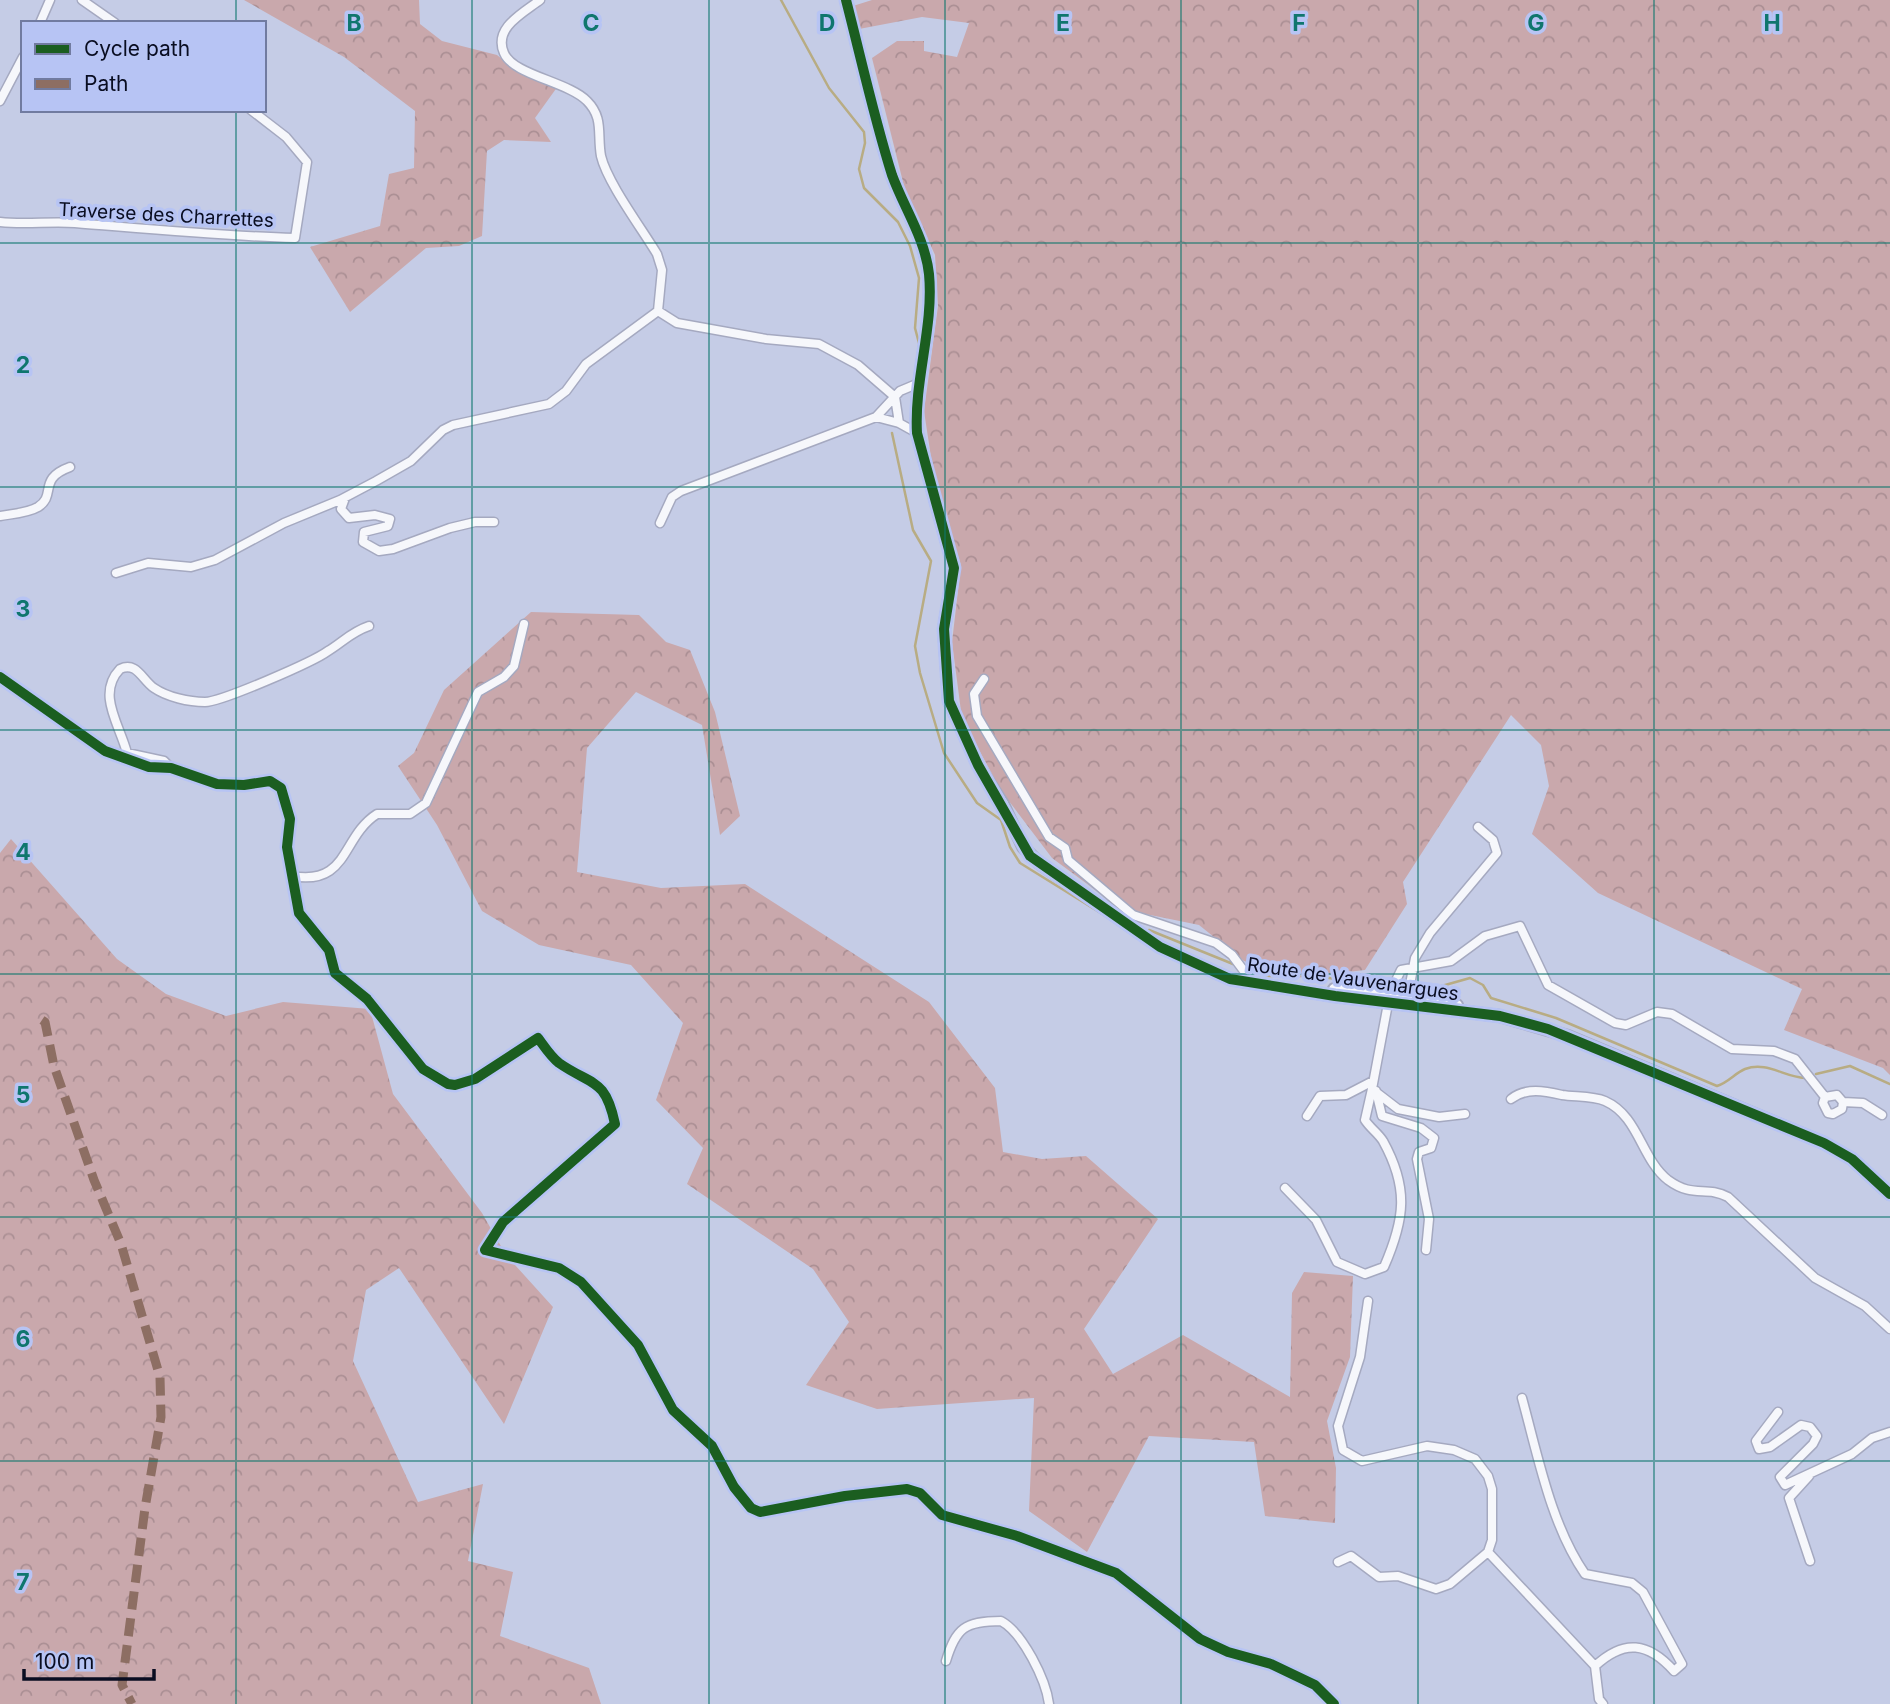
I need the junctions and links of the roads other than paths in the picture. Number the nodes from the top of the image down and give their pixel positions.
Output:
1 (50, 0) edge
2 (82, 0) edge
3 (540, 0) edge
4 (846, 0) edge
5 (41, 21) edge
6 (112, 21) edge
7 (21, 61) edge
8 (0, 101) edge
9 (254, 112) edge
10 (0, 222) edge
11 (658, 312) junction
12 (919, 383) junction
13 (895, 397) junction
14 (876, 417) junction
15 (899, 423) junction
16 (917, 433) junction
17 (70, 467) dead end
18 (345, 498) junction
19 (0, 516) edge
20 (494, 522) dead end
21 (660, 523) dead end
22 (116, 573) dead end
23 (524, 624) dead end
24 (369, 626) dead end
25 (0, 677) edge
26 (984, 679) dead end
27 (170, 768) junction
28 (1478, 827) dead end
29 (292, 876) junction
30 (1130, 920) junction
31 (1415, 967) junction
32 (1244, 983) junction
33 (1409, 991) junction
34 (1391, 994) junction
35 (1500, 1016) junction
36 (1374, 1087) junction
37 (1825, 1097) junction
38 (1511, 1098) dead end
39 (1843, 1102) junction
40 (1465, 1114) dead end
41 (1882, 1115) dead end
42 (1307, 1116) dead end
43 (1284, 1188) dead end
44 (1890, 1194) edge
45 (1426, 1250) dead end
46 (1368, 1301) dead end
47 (1890, 1329) edge
48 (1522, 1398) dead end
49 (1778, 1412) dead end
50 (1890, 1432) edge
51 (1810, 1473) junction
52 (1488, 1552) junction
53 (1810, 1560) dead end
54 (1338, 1562) dead end
55 (946, 1661) dead end
56 (1595, 1666) junction
57 (1049, 1704) edge
58 (1334, 1704) edge
59 (1603, 1704) edge

1 - 5 street
2 - 6 street
3 - 11 street
4 - 12 main road, Route de Vauvenargues
7 - 8 street
9 - 10 street, Traverse des Charrettes
11 - 13 street
11 - 18 street
12 - 13 street
12 - 16 main road, Route de Vauvenargues
13 - 14 street
13 - 15 street
14 - 15 street
14 - 21 street
15 - 16 street
16 - 30 main road, Route de Vauvenargues
17 - 19 street
18 - 20 street
18 - 22 street
23 - 29 street
24 - 27 street
25 - 27 street
26 - 30 street
27 - 29 street
28 - 31 street
29 - 58 street
30 - 32 main road, Route de Vauvenargues
30 - 32 street
31 - 33 street
31 - 34 street
31 - 37 street
32 - 34 main road, Route de Vauvenargues
33 - 34 main road, Route de Vauvenargues
33 - 35 main road, Route de Vauvenargues
34 - 35 main road, Route de Vauvenargues
34 - 36 street
35 - 44 main road, Route de Vauvenargues
36 - 40 street
36 - 42 street
36 - 43 street
36 - 45 street
37 - 39 street
37 - 39 street
38 - 47 street
39 - 41 street
46 - 52 street
48 - 56 street
49 - 51 street
50 - 51 street
51 - 53 street
52 - 54 street
52 - 56 street
55 - 57 street
56 - 59 street

